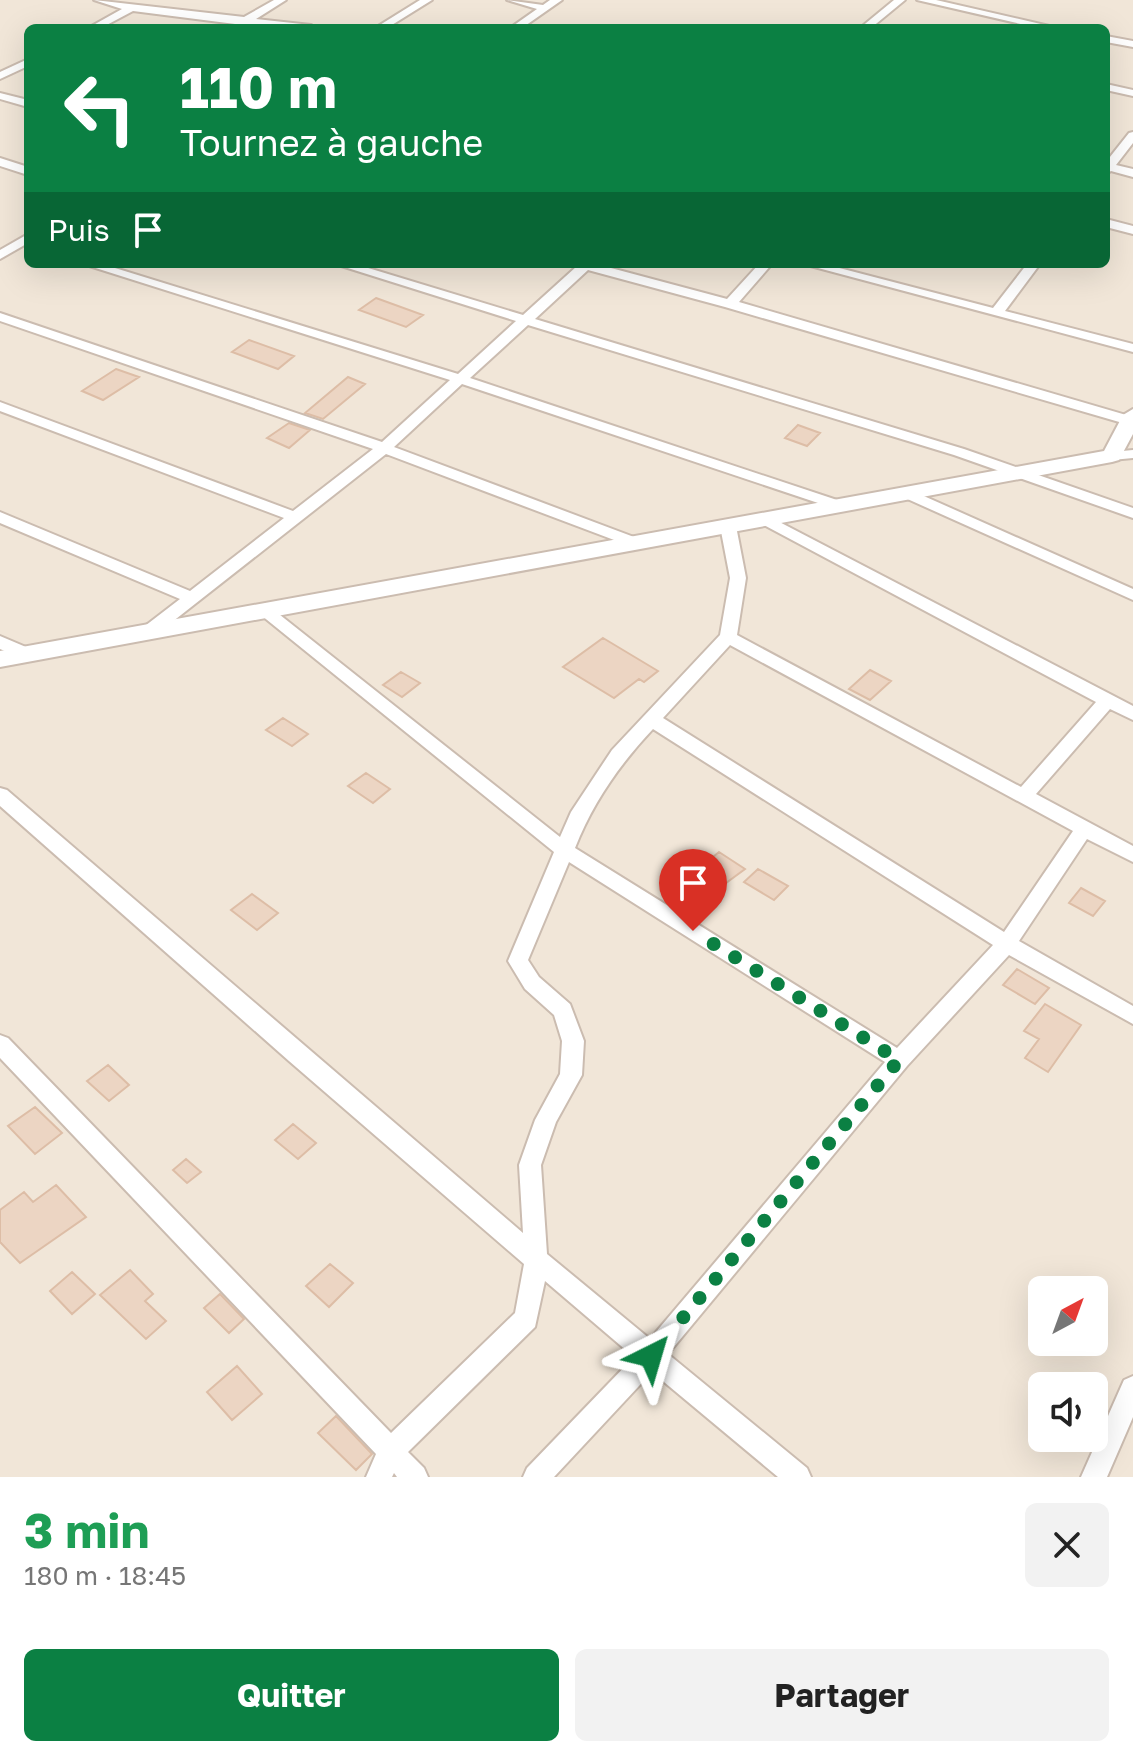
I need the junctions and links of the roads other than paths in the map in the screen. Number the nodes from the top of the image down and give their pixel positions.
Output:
1 (99, 0) edge
2 (148, 0) edge
3 (281, 0) edge
4 (427, 0) edge
5 (512, 0) edge
6 (557, 0) edge
7 (900, 0) edge
8 (922, 0) edge
9 (131, 8) junction
10 (545, 8) junction
11 (1009, 19) junction
12 (243, 22) junction
13 (101, 24) edge
14 (266, 24) edge
15 (387, 24) edge
16 (526, 24) edge
17 (870, 24) edge
18 (1003, 24) edge
19 (1033, 24) edge
20 (1110, 40) edge
21 (1133, 44) edge
22 (24, 64) edge
23 (0, 76) edge
24 (1110, 88) edge
25 (1133, 93) edge
26 (0, 96) edge
27 (24, 103) edge
28 (1133, 135) edge
29 (0, 162) edge
30 (1110, 164) edge
31 (1110, 169) edge
32 (24, 170) edge
33 (1133, 173) edge
34 (1110, 224) edge
35 (1133, 230) edge
36 (0, 236) edge
37 (24, 242) edge
38 (24, 243) edge
39 (0, 255) edge
40 (102, 268) edge
41 (355, 268) edge
42 (580, 268) edge
43 (599, 268) edge
44 (762, 268) edge
45 (824, 268) edge
46 (1031, 268) edge
47 (730, 304) junction
48 (996, 313) junction
49 (0, 317) edge
50 (528, 319) junction
51 (1133, 348) edge
52 (460, 379) junction
53 (0, 406) edge
54 (1132, 419) edge
55 (384, 448) junction
56 (1123, 455) edge
57 (1012, 474) junction
58 (908, 494) junction
59 (838, 505) junction
60 (1133, 513) edge
61 (0, 517) edge
62 (295, 517) junction
63 (766, 520) junction
64 (728, 526) junction
65 (636, 543) junction
66 (1133, 595) edge
67 (192, 598) junction
68 (264, 611) junction
69 (147, 633) junction
70 (728, 637) junction
71 (0, 642) edge
72 (27, 654) junction
73 (0, 659) edge
74 (1107, 701) junction
75 (1133, 714) edge
76 (651, 719) junction
77 (0, 795) edge
78 (1024, 796) junction
79 (1084, 829) junction
80 (564, 850) junction
81 (1133, 855) edge
82 (1007, 944) junction
83 (1133, 1016) edge
84 (0, 1044) edge
85 (899, 1060) junction
86 (536, 1263) junction
87 (651, 1356) junction
88 (1133, 1388) edge
89 (389, 1453) junction
90 (379, 1477) edge
91 (415, 1477) edge
92 (536, 1477) edge
93 (798, 1477) edge
94 (1094, 1477) edge

1 - 9 street
2 - 9 street
3 - 12 street
4 - 15 street
5 - 10 street
6 - 10 street
7 - 17 street
8 - 11 street
9 - 12 street
9 - 13 street
10 - 16 street
11 - 18 street
11 - 19 street
12 - 14 street
20 - 21 street
22 - 23 street
24 - 25 street
26 - 27 street
28 - 30 street
29 - 32 street
31 - 33 street
34 - 35 street
36 - 37 street
38 - 39 street
40 - 52 street
41 - 50 street
42 - 50 street
43 - 47 street
44 - 47 street
45 - 48 street
46 - 48 street
47 - 54 street
48 - 51 street
49 - 55 street
50 - 52 street
50 - 57 street
52 - 55 street
52 - 59 street
53 - 62 street
54 - 56 street
55 - 62 street
55 - 65 street
56 - 57 street
57 - 58 street
57 - 60 street
58 - 59 street
58 - 66 street
59 - 63 street
61 - 67 street
62 - 67 street
63 - 64 street
63 - 74 street
64 - 65 street
64 - 70 street
65 - 68 street
67 - 69 street
68 - 69 street
68 - 80 street
69 - 72 street
70 - 76 street
70 - 78 street
71 - 72 street
72 - 73 street
74 - 75 street
74 - 78 street
76 - 80 street
76 - 82 street
77 - 86 street
78 - 79 street
79 - 81 street
79 - 82 street
80 - 85 street
80 - 86 street
82 - 83 street
82 - 85 street
84 - 89 street
85 - 87 street
86 - 87 street
86 - 89 street
87 - 92 street
87 - 93 street
88 - 94 street
89 - 90 street
89 - 91 street

